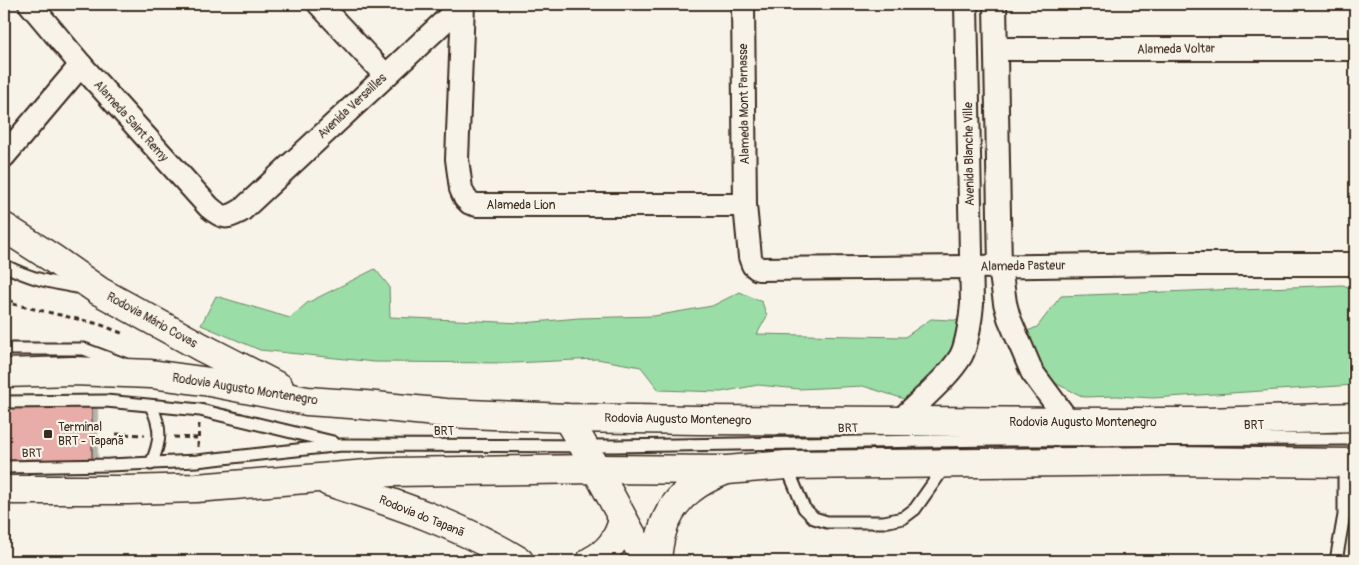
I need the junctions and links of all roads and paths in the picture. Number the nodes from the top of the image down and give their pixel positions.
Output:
1 (30, 4) edge
2 (319, 4) edge
3 (463, 4) edge
4 (743, 4) edge
5 (966, 4) edge
6 (995, 4) edge
7 (996, 49) junction
8 (1355, 49) edge
9 (81, 65) junction
10 (385, 75) junction
11 (4, 156) edge
12 (745, 204) junction
13 (242, 210) joint
14 (4, 227) edge
15 (1355, 264) edge
16 (4, 265) edge
17 (972, 267) junction
18 (1000, 267) junction
19 (98, 291) junction
20 (4, 295) edge
21 (4, 302) edge
22 (14, 303) junction
23 (1005, 303) junction
24 (972, 304) junction
25 (127, 335) dead end
26 (4, 349) edge
27 (4, 373) edge
28 (151, 374) junction
29 (307, 401) junction
30 (4, 402) edge
31 (151, 406) junction
32 (200, 410) junction
33 (567, 418) junction
34 (1355, 418) edge
35 (900, 421) junction
36 (1069, 422) junction
37 (1355, 439) edge
38 (342, 445) junction
39 (583, 445) junction
40 (197, 461) junction
41 (1350, 463) edge
42 (151, 464) junction
43 (947, 464) junction
44 (786, 465) junction
45 (4, 467) edge
46 (596, 469) junction
47 (727, 470) junction
48 (321, 479) junction
49 (4, 490) edge
50 (623, 520) junction
51 (519, 561) edge
52 (592, 561) edge
53 (646, 561) edge
54 (656, 561) edge
55 (1336, 561) edge

1 - 9 street, Alameda Saint Remy
2 - 10 street
3 - 10 street, Avenida Versailles
3 - 12 street, Alameda Lion
4 - 12 street, Alameda Mont Parnasse
5 - 17 street, Avenida Blanche Ville
6 - 7 street
7 - 8 street, Alameda Voltar
7 - 18 street
9 - 11 street
9 - 13 street, Alameda Saint Remy
10 - 13 street, Avenida Versailles
12 - 17 street, Alameda Pasteur
14 - 19 main road, Rodovia Mário Covas
15 - 18 street, Alameda Pasteur
16 - 19 lane
17 - 18 street, Alameda Pasteur
17 - 24 street, Avenida Blanche Ville
18 - 23 street
19 - 29 main road, Rodovia Mário Covas
20 - 22 path
21 - 22 path
22 - 25 path
23 - 24 street
23 - 36 street
24 - 35 street, Avenida Blanche Ville
26 - 28 lane
27 - 28 main road, Rodovia Augusto Montenegro
28 - 29 main road, Rodovia Augusto Montenegro
29 - 33 main road, Rodovia Augusto Montenegro
30 - 31 lane, BRT
31 - 32 lane, BRT
31 - 42 lane
32 - 38 lane, BRT
32 - 40 path
33 - 35 main road, Rodovia Augusto Montenegro
33 - 39 main road
34 - 36 main road, Rodovia Augusto Montenegro
35 - 36 main road, Rodovia Augusto Montenegro
37 - 39 lane, BRT
38 - 39 lane, BRT
38 - 40 lane, BRT
39 - 46 main road
40 - 42 lane, BRT
41 - 43 main road
41 - 55 lane
42 - 45 lane, BRT
43 - 44 main road
43 - 44 lane
44 - 47 main road
46 - 47 main road
46 - 48 main road
46 - 50 main road
47 - 54 main road
48 - 49 main road
48 - 51 main road, Rodovia do Tapanã
50 - 52 main road
50 - 53 main road

